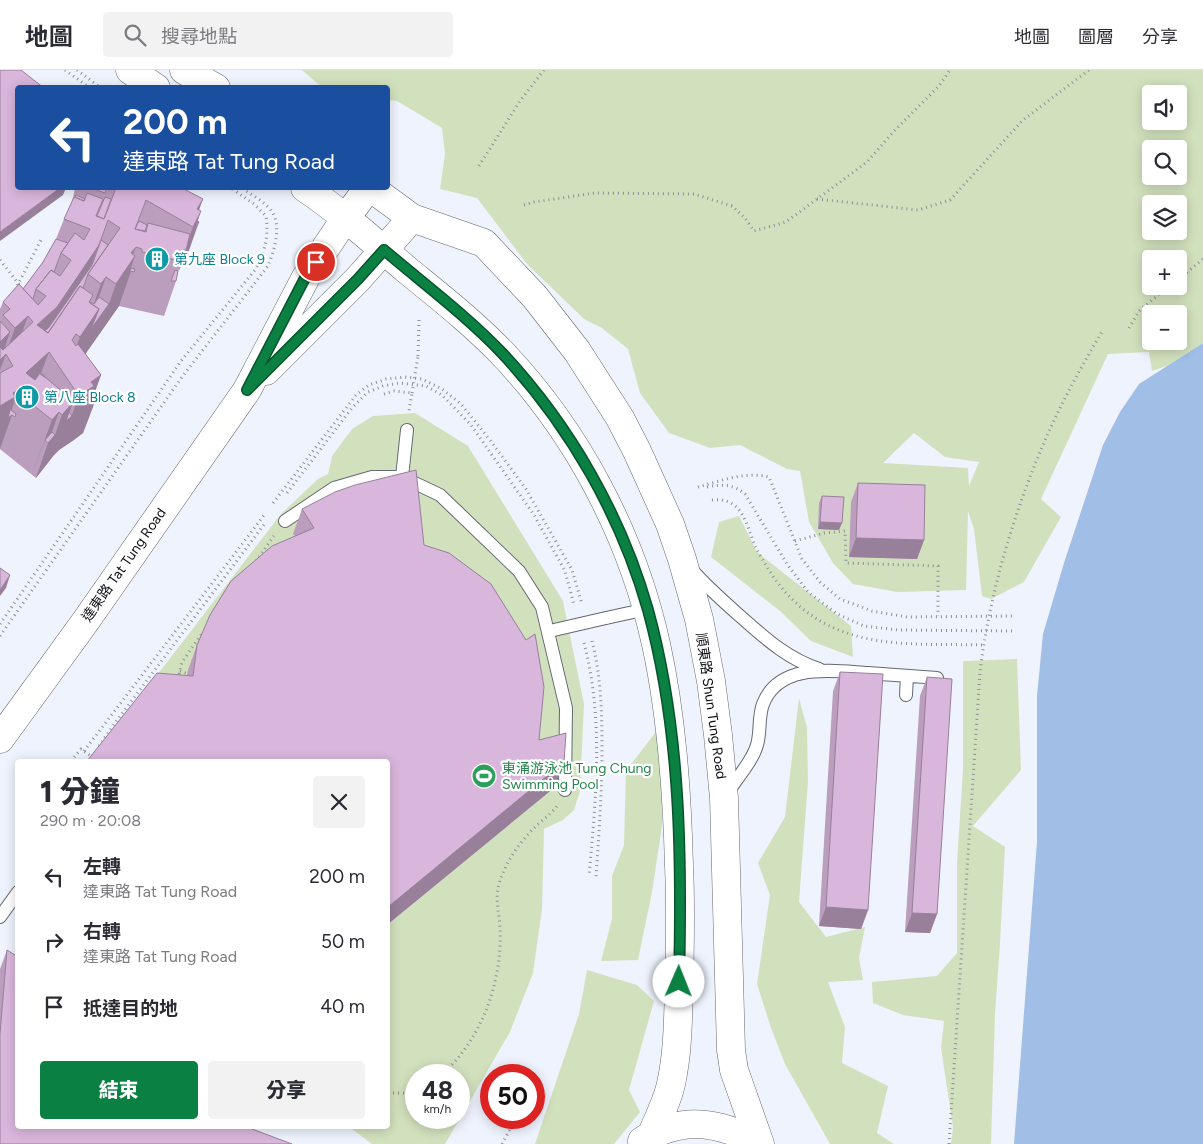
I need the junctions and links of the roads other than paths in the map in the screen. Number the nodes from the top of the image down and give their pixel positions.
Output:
1 (130, 70) edge
2 (184, 70) edge
3 (152, 85) edge
4 (211, 85) edge
5 (308, 190) edge
6 (368, 190) edge
7 (373, 190) edge
8 (412, 218) junction
9 (345, 219) junction
10 (384, 250) junction
11 (247, 390) junction
12 (407, 430) dead end
13 (402, 477) junction
14 (285, 521) road end
15 (682, 559) junction
16 (647, 608) junction
17 (551, 631) junction
18 (824, 670) junction
19 (907, 676) junction
20 (936, 678) edge
21 (906, 696) dead end
22 (0, 739) edge
23 (565, 790) road end
24 (724, 798) junction
25 (15, 896) edge
26 (0, 917) edge
27 (645, 1140) edge
28 (759, 1144) edge

1 - 3 main road
2 - 4 main road
5 - 9 main road
6 - 9 main road, 達東路 Tat Tung Road
7 - 8 main road, 順東路 Shun Tung Road
8 - 10 main road, 達東路 Tat Tung Road
8 - 15 main road, 順東路 Shun Tung Road
9 - 10 main road
9 - 11 main road, 達東路 Tat Tung Road
10 - 11 main road, 達東路 Tat Tung Road
10 - 16 main road
11 - 22 main road, 達東路 Tat Tung Road
12 - 13 lane
13 - 14 lane
13 - 17 lane
15 - 18 lane
15 - 24 main road, 順東路 Shun Tung Road
16 - 17 lane, bridge
16 - 27 main road
17 - 23 lane
18 - 19 lane
18 - 24 lane
19 - 20 lane
19 - 21 lane
24 - 28 main road, 順東路 Shun Tung Road
25 - 26 lane
27 - 28 main road

